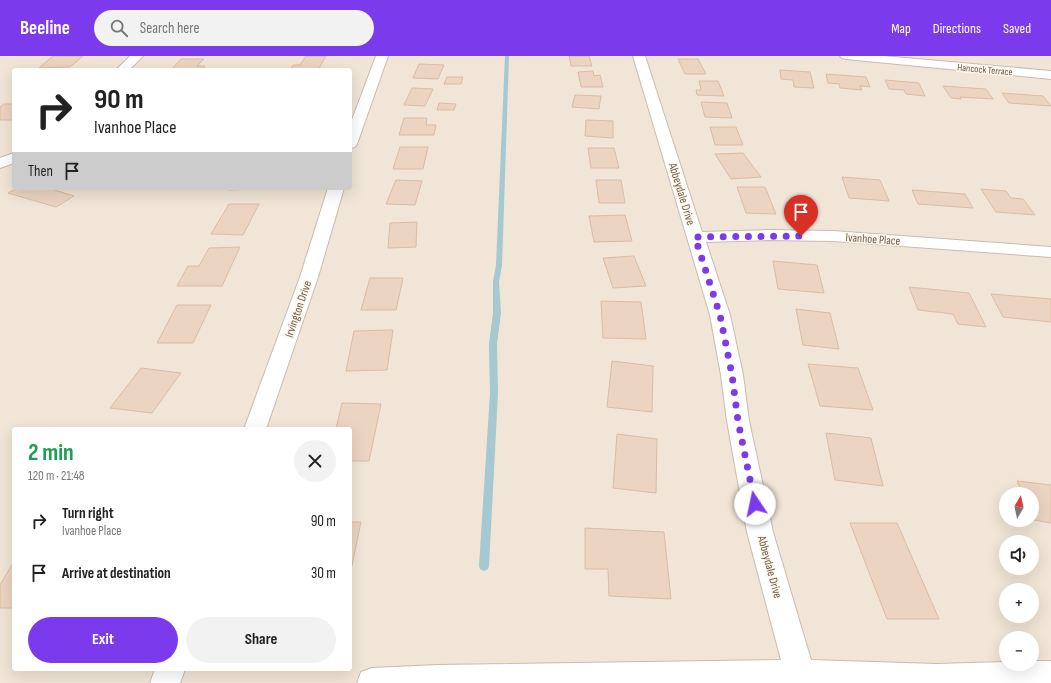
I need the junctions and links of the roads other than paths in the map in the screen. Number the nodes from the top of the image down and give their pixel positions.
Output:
1 (137, 56) edge
2 (382, 56) edge
3 (639, 56) edge
4 (846, 56) edge
5 (124, 68) edge
6 (1051, 75) edge
7 (352, 138) edge
8 (12, 158) edge
9 (0, 164) edge
10 (335, 190) edge
11 (695, 237) junction
12 (1051, 252) edge
13 (257, 427) edge
14 (169, 671) edge
15 (1051, 676) edge
16 (801, 679) edge
17 (166, 683) edge
18 (372, 683) edge

1 - 5 street
2 - 7 street
3 - 11 street, Abbeydale Drive
4 - 6 street, Hancock Terrace
8 - 9 street
10 - 13 street, Irvington Drive
11 - 12 street, Ivanhoe Place
11 - 16 street, Abbeydale Drive
14 - 17 street
15 - 16 street
16 - 18 street

